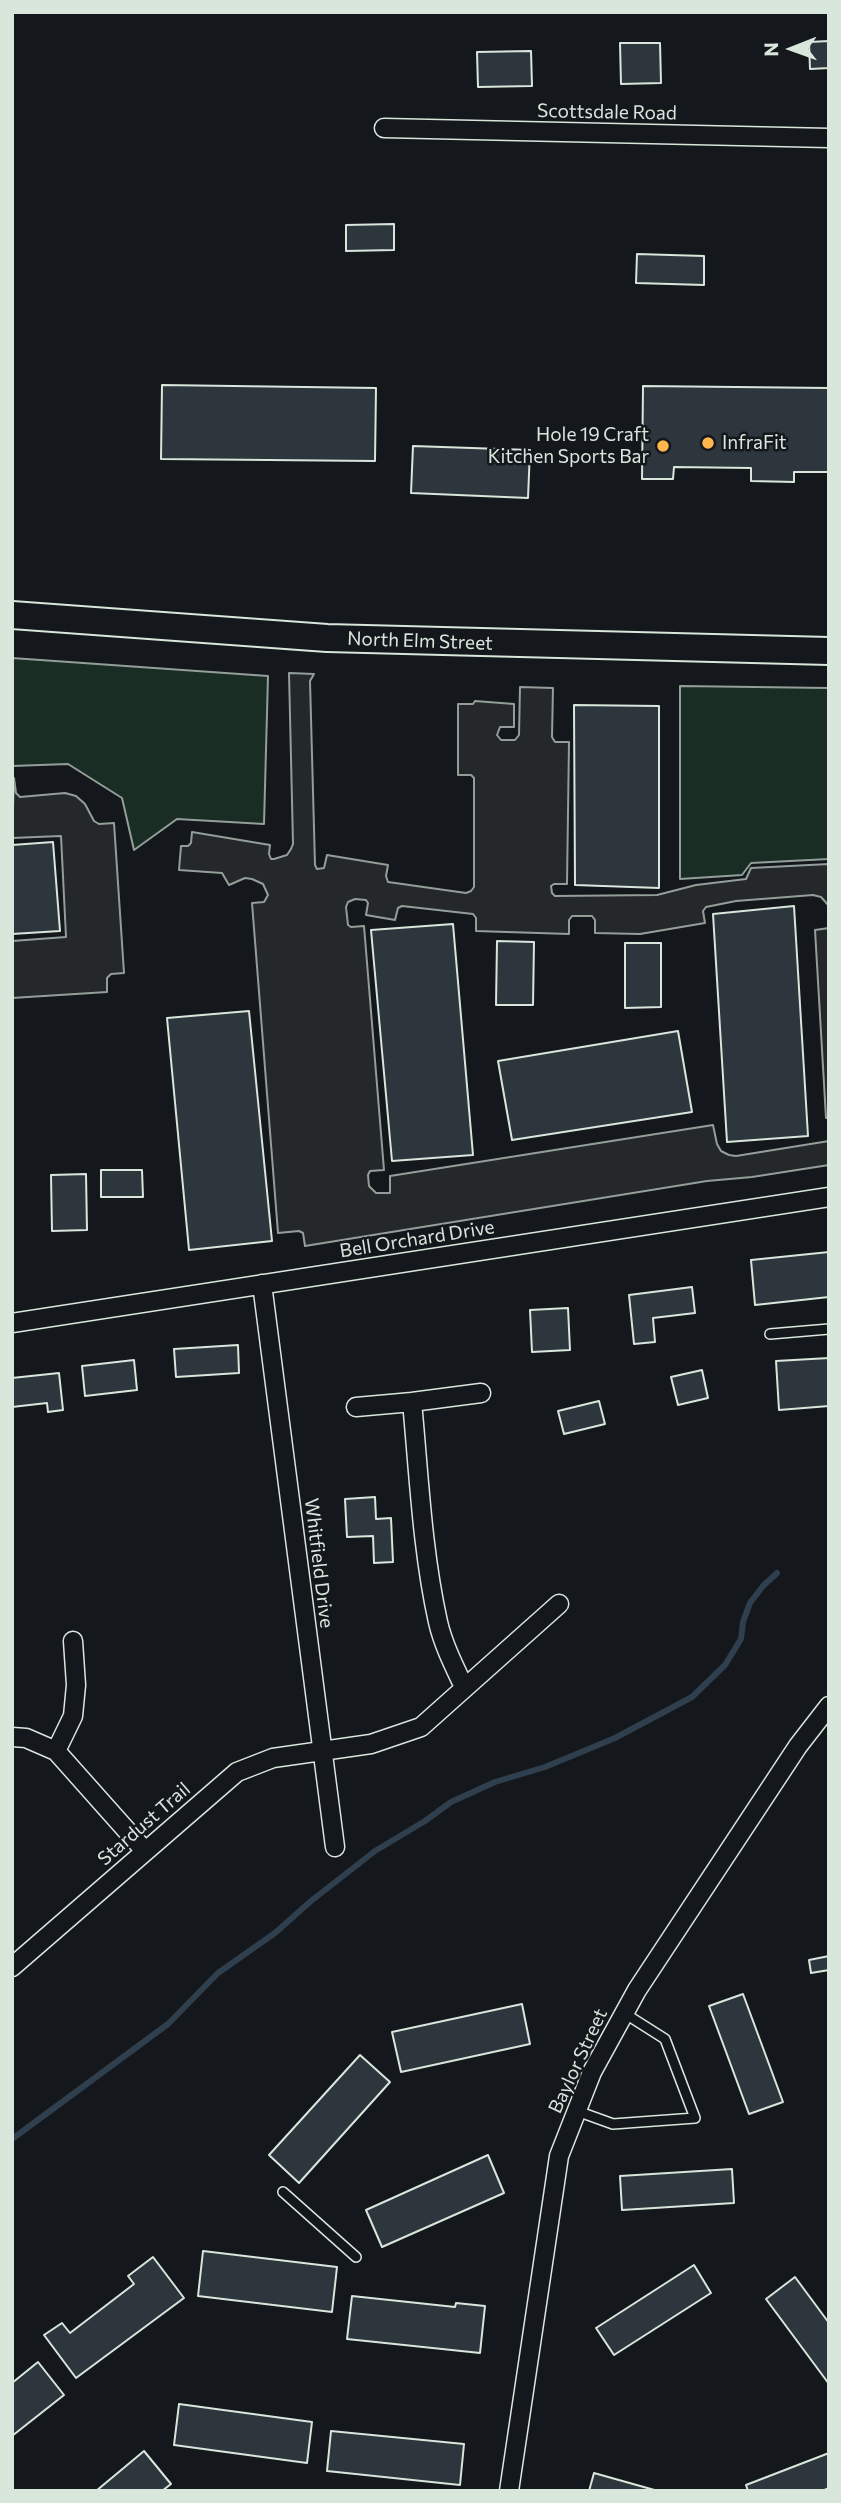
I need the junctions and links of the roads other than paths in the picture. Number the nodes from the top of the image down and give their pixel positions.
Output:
1 (384, 128) dead end
2 (829, 138) edge
3 (12, 615) edge
4 (829, 651) edge
5 (829, 1197) edge
6 (262, 1284) junction
7 (12, 1323) edge
8 (829, 1329) edge
9 (770, 1334) dead end
10 (481, 1393) dead end
11 (411, 1402) junction
12 (356, 1407) dead end
13 (559, 1604) dead end
14 (73, 1641) dead end
15 (464, 1687) junction
16 (829, 1706) edge
17 (12, 1737) edge
18 (56, 1751) junction
19 (323, 1752) junction
20 (335, 1847) dead end
21 (145, 1851) junction
22 (12, 1966) edge
23 (624, 2013) junction
24 (577, 2111) junction
25 (283, 2192) dead end
26 (356, 2257) dead end
27 (509, 2491) edge

1 - 2 street, Scottsdale Road
3 - 4 main road, North Elm Street
5 - 6 street, Bell Orchard Drive
6 - 7 street, Bell Orchard Drive
6 - 19 street, Whitfield Drive
8 - 9 lane
10 - 11 street
11 - 12 street
11 - 15 street
13 - 15 street, Stardust Trail
14 - 18 street
15 - 19 street, Stardust Trail
16 - 23 street, Baylor Street
17 - 18 street
18 - 21 street
19 - 20 street, Whitfield Drive
19 - 21 street, Stardust Trail
21 - 22 street, Stardust Trail
23 - 24 street, Baylor Street
23 - 24 lane
24 - 27 street, Baylor Street
25 - 26 lane

